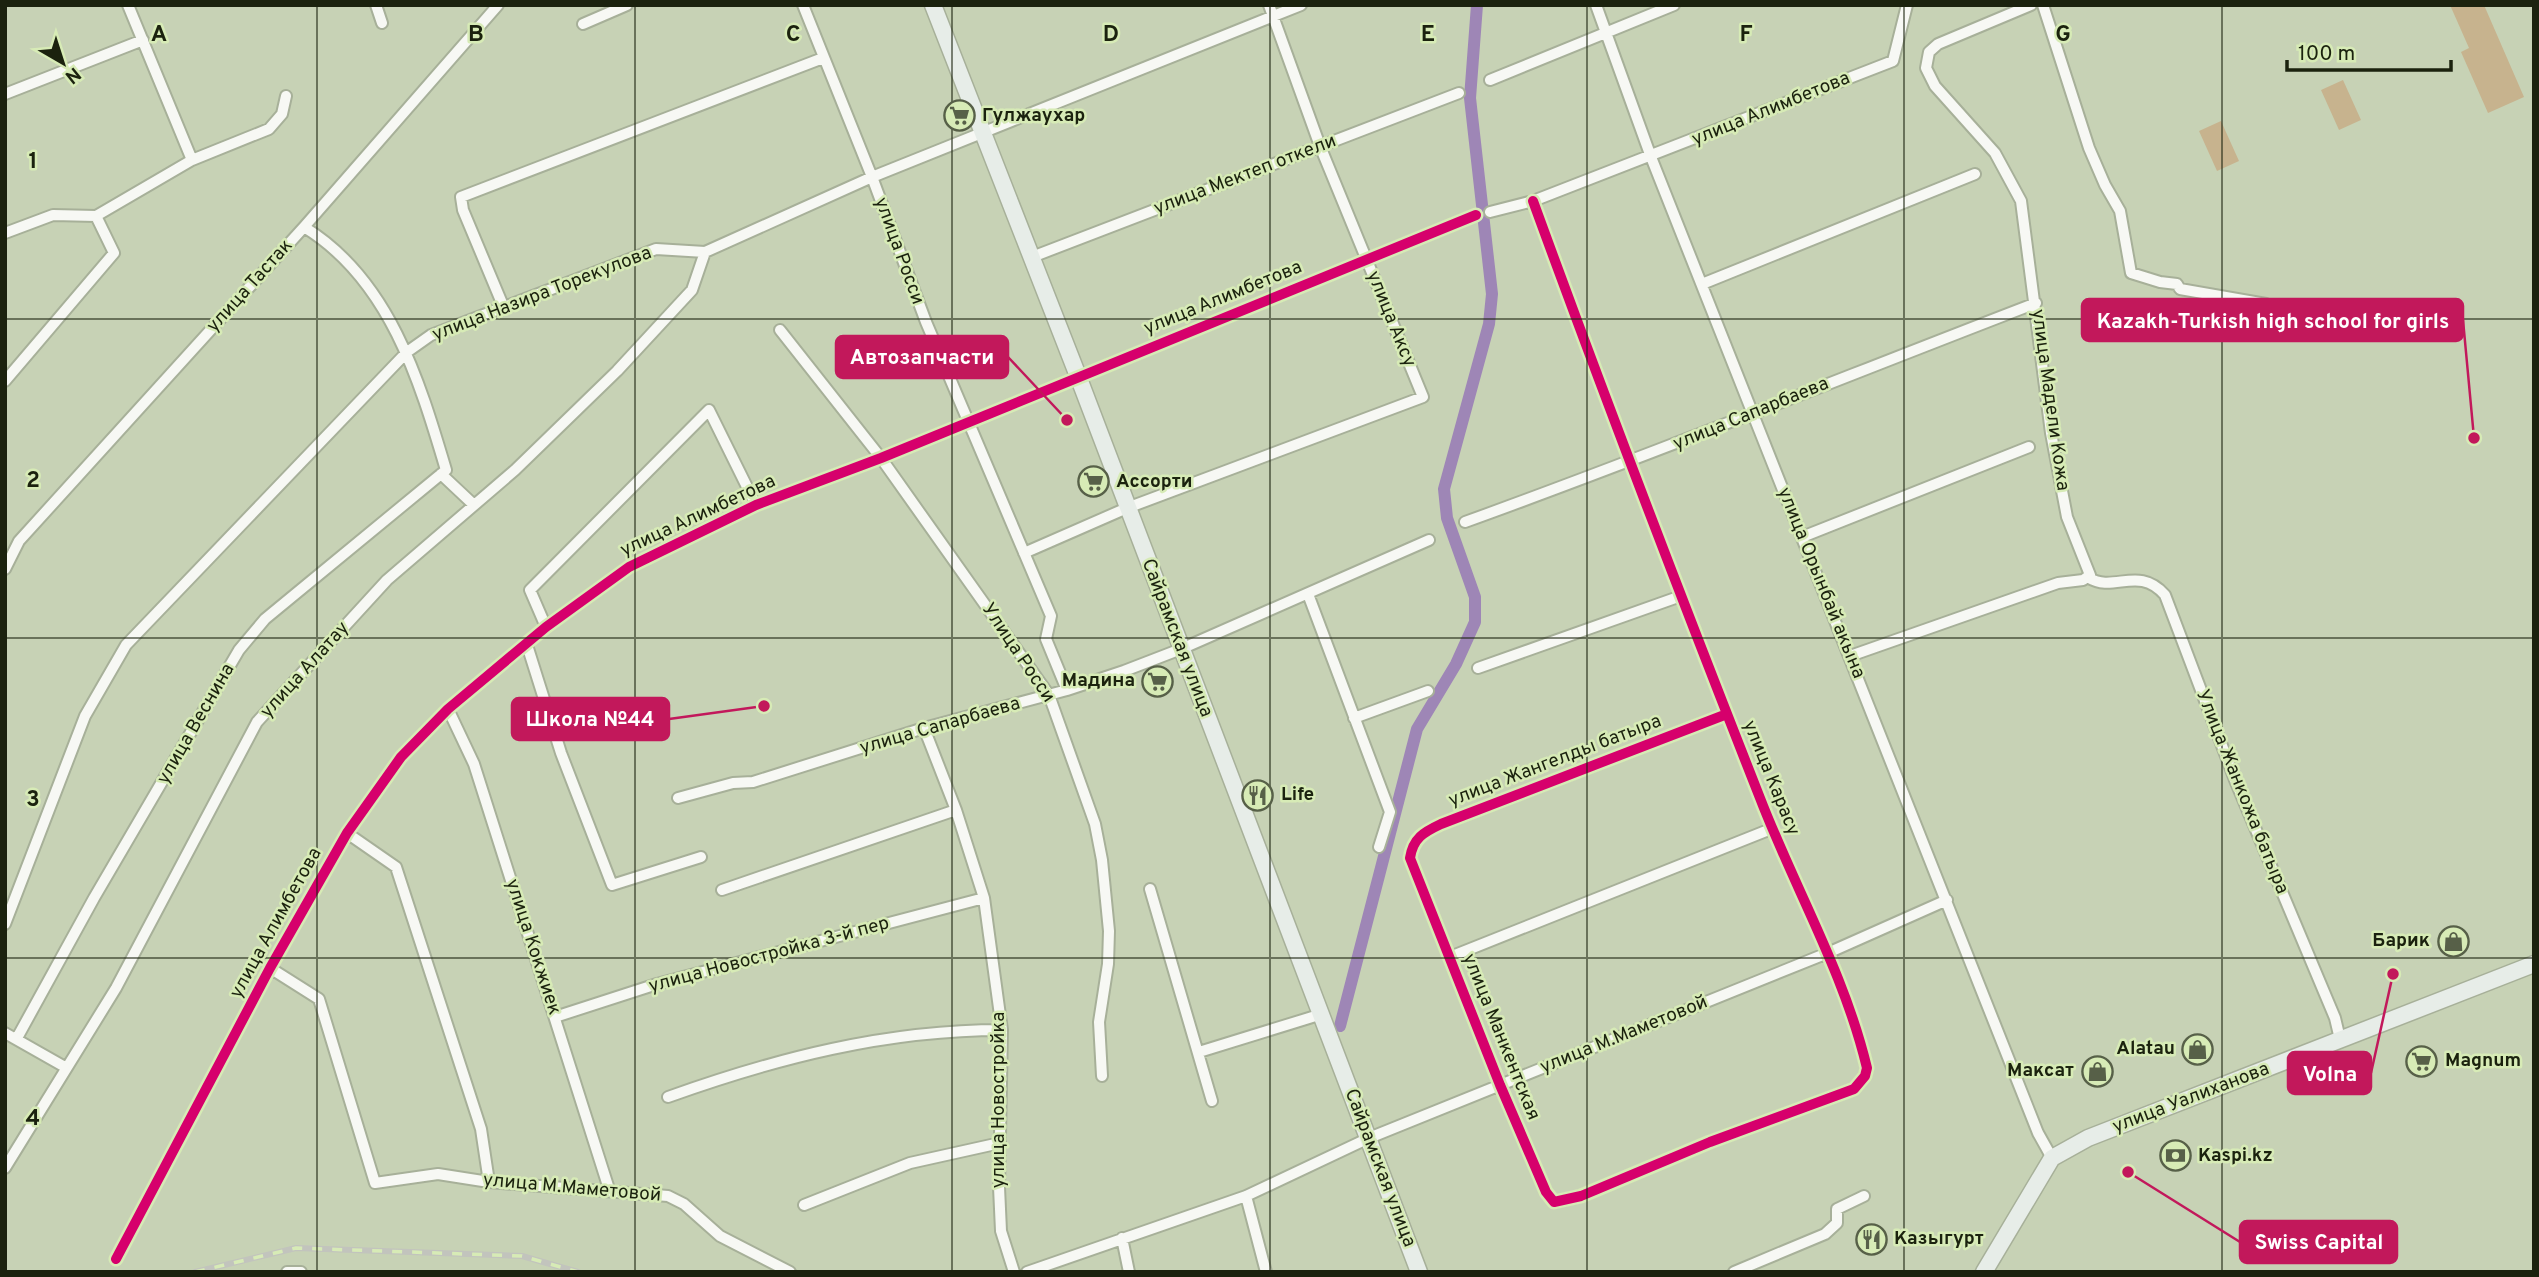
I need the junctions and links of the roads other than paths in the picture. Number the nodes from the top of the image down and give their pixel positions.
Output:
1 (128, 5) edge
2 (376, 5) edge
3 (498, 5) edge
4 (627, 5) edge
5 (803, 5) edge
6 (1301, 5) edge
7 (1596, 5) edge
8 (1674, 5) edge
9 (1907, 5) edge
10 (2031, 5) edge
11 (2043, 5) edge
12 (936, 6) edge
13 (1271, 11) edge
14 (382, 23) dead end
15 (583, 24) dead end
16 (1606, 33) junction
17 (143, 40) junction
18 (823, 58) junction
19 (1490, 80) dead end
20 (1459, 93) dead end
21 (5, 94) edge
22 (286, 96) dead end
23 (984, 131) junction
24 (1320, 146) junction
25 (1651, 156) junction
26 (192, 160) junction
27 (1975, 174) dead end
28 (872, 177) junction
29 (1533, 201) junction
30 (1490, 212) dead end
31 (1476, 215) dead end
32 (96, 216) junction
33 (304, 227) junction
34 (5, 233) edge
35 (705, 252) junction
36 (1032, 257) junction
37 (1367, 259) junction
38 (1702, 284) junction
39 (2036, 303) junction
40 (2266, 304) dead end
41 (503, 308) junction
42 (780, 330) dead end
43 (407, 352) junction
44 (1078, 376) junction
45 (5, 381) edge
46 (1753, 412) junction
47 (968, 422) junction
48 (2029, 447) dead end
49 (881, 458) junction
50 (1629, 463) junction
51 (443, 472) junction
52 (474, 505) junction
53 (756, 505) junction
54 (1127, 508) junction
55 (1465, 522) dead end
56 (1802, 537) junction
57 (1429, 540) dead end
58 (1024, 553) junction
59 (5, 569) edge
60 (2089, 578) junction
61 (1308, 594) junction
62 (1681, 596) junction
63 (546, 627) junction
64 (527, 645) junction
65 (1181, 649) junction
66 (1850, 656) junction
67 (1478, 668) dead end
68 (1067, 690) junction
69 (1427, 691) dead end
70 (1049, 695) junction
71 (448, 709) junction
72 (1727, 714) junction
73 (1354, 718) junction
74 (924, 728) junction
75 (678, 798) dead end
76 (956, 810) junction
77 (1771, 829) junction
78 (347, 833) junction
79 (1379, 847) dead end
80 (701, 857) dead end
81 (1410, 858) joint
82 (1150, 889) dead end
83 (722, 891) dead end
84 (984, 898) junction
85 (1947, 900) junction
86 (5, 924) edge
87 (1830, 953) junction
88 (1450, 957) junction
89 (2534, 964) edge
90 (270, 968) junction
91 (1322, 1014) junction
92 (555, 1017) junction
93 (1002, 1030) junction
94 (5, 1033) edge
95 (17, 1038) junction
96 (2340, 1039) junction
97 (1199, 1052) junction
98 (65, 1067) junction
99 (1102, 1076) dead end
100 (1500, 1085) junction
101 (668, 1097) dead end
102 (1212, 1101) dead end
103 (1369, 1138) junction
104 (1000, 1143) junction
105 (2052, 1158) junction
106 (5, 1168) edge
107 (489, 1182) junction
108 (609, 1189) junction
109 (1246, 1196) junction
110 (1581, 1196) joint
111 (1864, 1196) dead end
112 (804, 1205) dead end
113 (1122, 1238) junction
114 (116, 1259) dead end
115 (287, 1272) edge
116 (301, 1272) edge
117 (790, 1272) edge
118 (1014, 1272) edge
119 (1027, 1272) edge
120 (1129, 1272) edge
121 (1266, 1272) edge
122 (1419, 1272) edge
123 (1734, 1272) edge
124 (1984, 1272) edge

1 - 17 street
2 - 14 street
3 - 33 street, улица Тастак
4 - 15 street
5 - 18 street, улица Росси
6 - 13 street, улица Назира Торекулова
7 - 16 street, улица Орынбай акына
8 - 16 street
9 - 25 street, улица Алимбетова
10 - 39 street, улица Мадели Кожа
11 - 40 street
12 - 23 main road, Сайрамская улица
13 - 23 street, улица Назира Торекулова
13 - 24 street, улица Аксу
16 - 19 street
16 - 25 street, улица Орынбай акына
17 - 21 street
17 - 26 street
18 - 28 street, улица Росси
18 - 41 street
20 - 24 street, улица Мектеп откели
22 - 26 street
23 - 28 street, улица Назира Торекулова
23 - 36 main road, Сайрамская улица
24 - 36 street, улица Мектеп откели
24 - 37 street, улица Аксу
25 - 29 street, улица Алимбетова
25 - 38 street, улица Орынбай акына
26 - 32 street
27 - 38 street
28 - 35 street, улица Назира Торекулова
28 - 47 street, улица Росси
29 - 30 street, улица Алимбетова
29 - 50 street, улица Карасу
31 - 37 street, улица Алимбетова
32 - 34 street
32 - 45 street
33 - 43 street
33 - 59 street, улица Тастак
35 - 41 street, улица Назира Торекулова
35 - 52 street, улица Алатау
36 - 44 main road, Сайрамская улица
37 - 44 street, улица Алимбетова
37 - 54 street, улица Аксу
38 - 46 street, улица Орынбай акына
39 - 46 street, улица Сапарбаева
39 - 60 street, улица Мадели Кожа
41 - 43 street, улица Назира Торекулова
42 - 49 street, Улица Росси
43 - 51 street
43 - 86 street, улица Назира Торекулова
44 - 47 street, улица Алимбетова
44 - 54 main road, Сайрамская улица
46 - 50 street, улица Сапарбаева
46 - 56 street, улица Орынбай акына
47 - 49 street, улица Алимбетова
47 - 58 street, улица Росси
48 - 56 street
49 - 53 street, улица Алимбетова
49 - 70 street, Улица Росси
50 - 55 street, улица Сапарбаева
50 - 62 street, улица Карасу
51 - 52 street
51 - 95 street, улица Веснина
52 - 98 street, улица Алатау
53 - 63 street, улица Алимбетова
53 - 63 street
54 - 58 street
54 - 65 main road, Сайрамская улица
56 - 66 street, улица Орынбай акына
57 - 61 street, улица Сапарбаева
58 - 68 street, улица Росси
60 - 66 street
60 - 96 street, Улица Жанкожа батыра
61 - 65 street, улица Сапарбаева
61 - 73 street
62 - 67 street
62 - 72 street, улица Карасу
63 - 64 street, улица Алимбетова
64 - 71 street, улица Алимбетова
64 - 80 street
65 - 68 street, улица Сапарбаева
65 - 91 main road, Сайрамская улица
66 - 85 street, улица Орынбай акына
68 - 70 street, улица Сапарбаева
69 - 73 street
70 - 74 street, улица Сапарбаева
70 - 99 street, Улица Росси
71 - 78 street, улица Алимбетова
71 - 92 street, улица Кокжиек
72 - 77 street, улица Карасу
72 - 81 street, улица Жангелды батыра
73 - 79 street
74 - 75 street, улица Сапарбаева
74 - 76 street, улица Новостройка
76 - 83 street
76 - 84 street, улица Новостройка
77 - 87 street, улица Карасу
77 - 88 street
78 - 90 street, улица Алимбетова
78 - 107 street
81 - 88 street, улица Манкентская
82 - 97 street
84 - 92 street, улица Новостройка 3-й пер
84 - 93 street, улица Новостройка
85 - 87 street, улица М.Маметовой
85 - 105 street, улица Орынбай акына
87 - 100 street, улица М.Маметовой
87 - 110 street, улица Карасу
88 - 100 street, улица Манкентская
89 - 96 main road, улица Уалиханова
90 - 107 street, улица М.Маметовой
90 - 114 street, улица Алимбетова
91 - 97 street
91 - 103 main road, Сайрамская улица
92 - 108 street, улица Кокжиек
93 - 101 street
93 - 104 street, улица Новостройка
94 - 95 street
95 - 98 street
96 - 105 main road, улица Уалиханова
97 - 102 street
98 - 106 street, улица Алатау
100 - 103 street, улица М.Маметовой
100 - 110 street, улица Манкентская
103 - 109 street, улица М.Маметовой
103 - 122 main road, Сайрамская улица
104 - 112 street
104 - 118 street, улица Новостройка
105 - 124 main road
107 - 108 street, улица М.Маметовой
108 - 117 street, улица М.Маметовой
109 - 113 street, улица М.Маметовой
109 - 121 street
111 - 123 street
113 - 119 street, улица М.Маметовой
113 - 120 street
115 - 116 street

